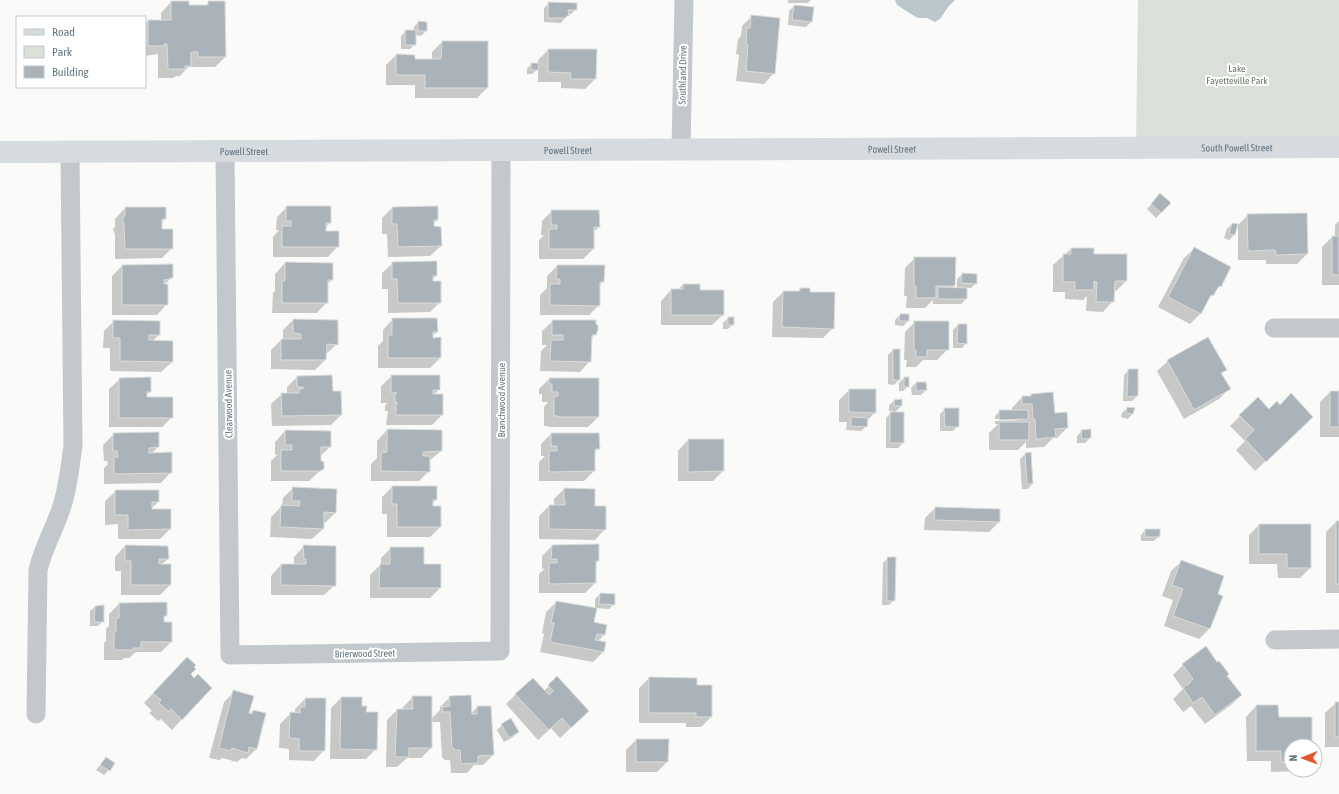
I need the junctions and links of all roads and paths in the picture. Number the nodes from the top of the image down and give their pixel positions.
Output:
1 (684, 0) edge
2 (1136, 147) joint
3 (1339, 148) edge
4 (681, 149) junction
5 (501, 150) junction
6 (0, 152) edge
7 (70, 152) junction
8 (225, 152) junction
9 (1274, 328) dead end
10 (1339, 328) edge
11 (1339, 639) edge
12 (1275, 640) dead end
13 (500, 651) joint
14 (230, 655) joint
15 (36, 714) dead end

1 - 4 street, Southland Drive
2 - 3 street, South Powell Street
2 - 4 street, Powell Street
4 - 5 street, Powell Street
5 - 8 street, Powell Street
5 - 13 street, Branchwood Avenue
6 - 7 street, Powell Street
7 - 8 street, Powell Street
7 - 15 street
8 - 14 street, Clearwood Avenue
9 - 10 street
11 - 12 street
13 - 14 street, Brierwood Street

